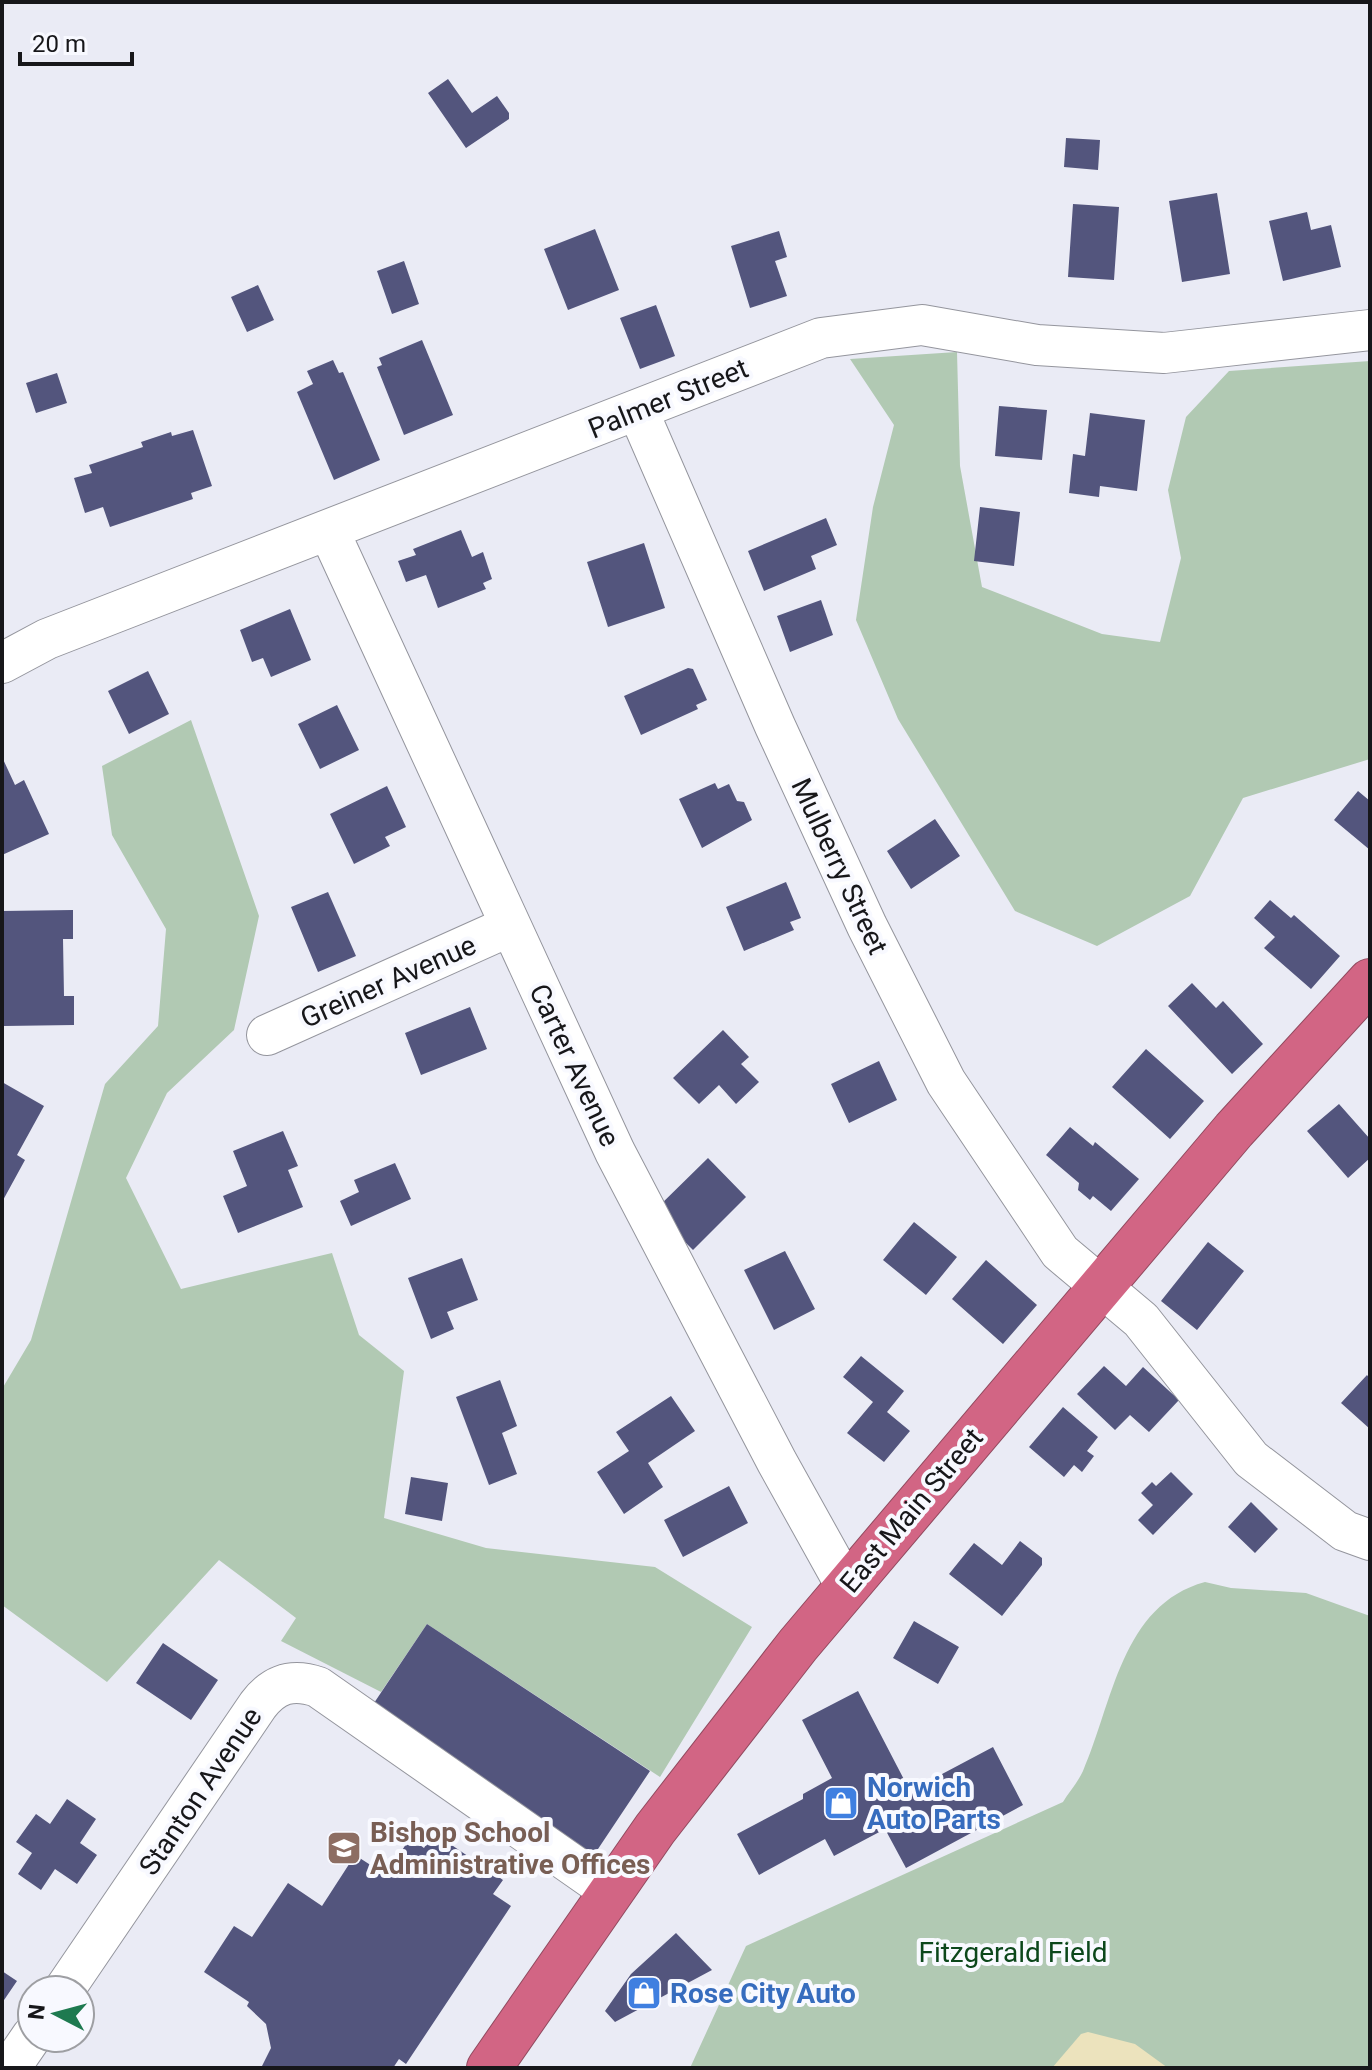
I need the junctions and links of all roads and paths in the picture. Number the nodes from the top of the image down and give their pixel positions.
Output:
1 (1370, 330) edge
2 (638, 411) junction
3 (329, 531) junction
4 (2, 663) edge
5 (510, 926) junction
6 (1370, 981) edge
7 (267, 1035) dead end
8 (1101, 1286) junction
9 (1370, 1540) edge
10 (846, 1586) junction
11 (610, 1891) junction
12 (75, 1974) edge
13 (489, 2068) edge

1 - 2 street, Palmer Street
2 - 3 street, Palmer Street
2 - 8 street, Mulberry Street
3 - 4 street, Palmer Street
3 - 5 street, Carter Avenue
5 - 7 street, Greiner Avenue
5 - 10 street, Carter Avenue
6 - 8 highway, East Main Street
8 - 9 street, Mulberry Street
8 - 10 highway, East Main Street
10 - 11 highway, East Main Street
11 - 12 street, Stanton Avenue
11 - 13 highway, East Main Street

